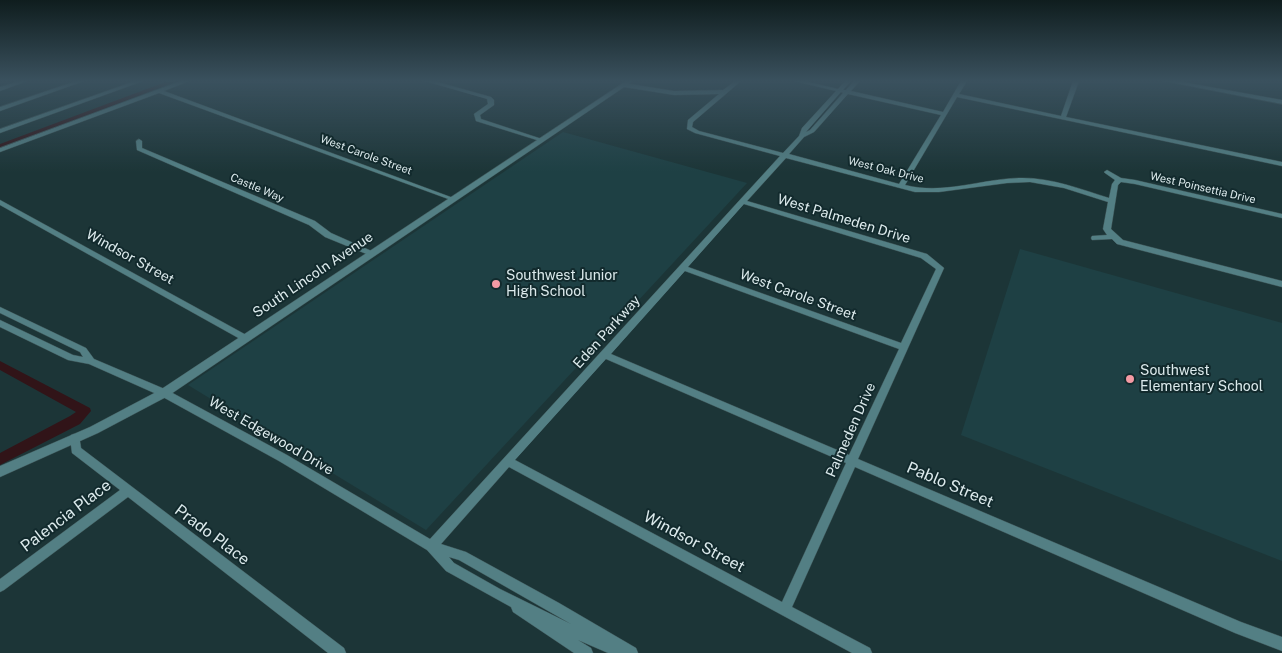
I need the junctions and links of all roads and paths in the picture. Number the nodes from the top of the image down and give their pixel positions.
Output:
1 (55, 111) edge
2 (103, 111) edge
3 (214, 111) edge
4 (481, 111) edge
5 (585, 111) edge
6 (701, 111) edge
7 (820, 111) edge
8 (830, 111) edge
9 (933, 111) edge
10 (1033, 111) edge
11 (1066, 111) edge
12 (944, 114) joint
13 (1064, 118) junction
14 (0, 131) edge
15 (802, 136) junction
16 (542, 140) junction
17 (139, 141) dead end
18 (0, 150) edge
19 (786, 156) junction
20 (1282, 164) edge
21 (1107, 172) dead end
22 (1119, 180) junction
23 (901, 186) junction
24 (453, 199) junction
25 (1113, 201) junction
26 (0, 202) edge
27 (744, 202) junction
28 (1282, 216) edge
29 (1113, 237) junction
30 (1094, 238) dead end
31 (372, 253) junction
32 (936, 264) joint
33 (684, 268) junction
34 (1282, 284) edge
35 (0, 310) edge
36 (0, 323) edge
37 (245, 338) junction
38 (903, 347) junction
39 (605, 355) junction
40 (91, 360) junction
41 (164, 393) junction
42 (75, 438) junction
43 (852, 460) junction
44 (508, 462) junction
45 (0, 472) edge
46 (127, 491) junction
47 (430, 546) junction
48 (0, 586) edge
49 (496, 593) junction
50 (785, 609) junction
51 (1282, 644) edge
52 (339, 653) edge
53 (586, 653) edge
54 (624, 653) edge
55 (631, 653) edge
56 (865, 653) edge

1 - 14 street
2 - 18 street
3 - 24 street, West Carole Street
4 - 16 street
5 - 16 street, South Lincoln Avenue
6 - 19 street, West Oak Drive
7 - 15 street, Eden Parkway
8 - 15 street, Eden Parkway
9 - 12 street
10 - 13 street
11 - 13 street
12 - 23 street
13 - 20 street
15 - 19 street, Eden Parkway
16 - 24 street, South Lincoln Avenue
17 - 31 street, Castle Way
19 - 23 street, West Oak Drive
19 - 27 street, Eden Parkway
21 - 22 street
22 - 25 street
22 - 28 street, West Poinsettia Drive
23 - 25 street, West Oak Drive
24 - 31 street, South Lincoln Avenue
25 - 29 street
26 - 37 street, Windsor Street
27 - 32 street, West Palmeden Drive
27 - 33 street, Eden Parkway
29 - 30 street
29 - 34 street
31 - 37 street, South Lincoln Avenue
32 - 38 street, Palmeden Drive
33 - 38 street, West Carole Street
33 - 39 street, Eden Parkway
35 - 40 street, West Edgewood Drive
36 - 40 street, West Edgewood Drive
37 - 41 street, South Lincoln Avenue
38 - 43 street, Palmeden Drive
39 - 43 street, Pablo Street
39 - 44 street, Eden Parkway
40 - 41 street, West Edgewood Drive
41 - 42 street, South Lincoln Avenue
41 - 47 street, West Edgewood Drive
42 - 45 street, South Lincoln Avenue
42 - 46 street, Prado Place
43 - 50 street, Palmeden Drive
43 - 51 street, Pablo Street
44 - 47 street, Eden Parkway
44 - 50 street, Windsor Street
46 - 48 street, Palencia Place
46 - 52 street, Prado Place
47 - 49 street, West Edgewood Drive
47 - 55 street, West Edgewood Drive
49 - 53 street, West Edgewood Drive
49 - 54 street, West Edgewood Drive
50 - 56 street, Windsor Street

